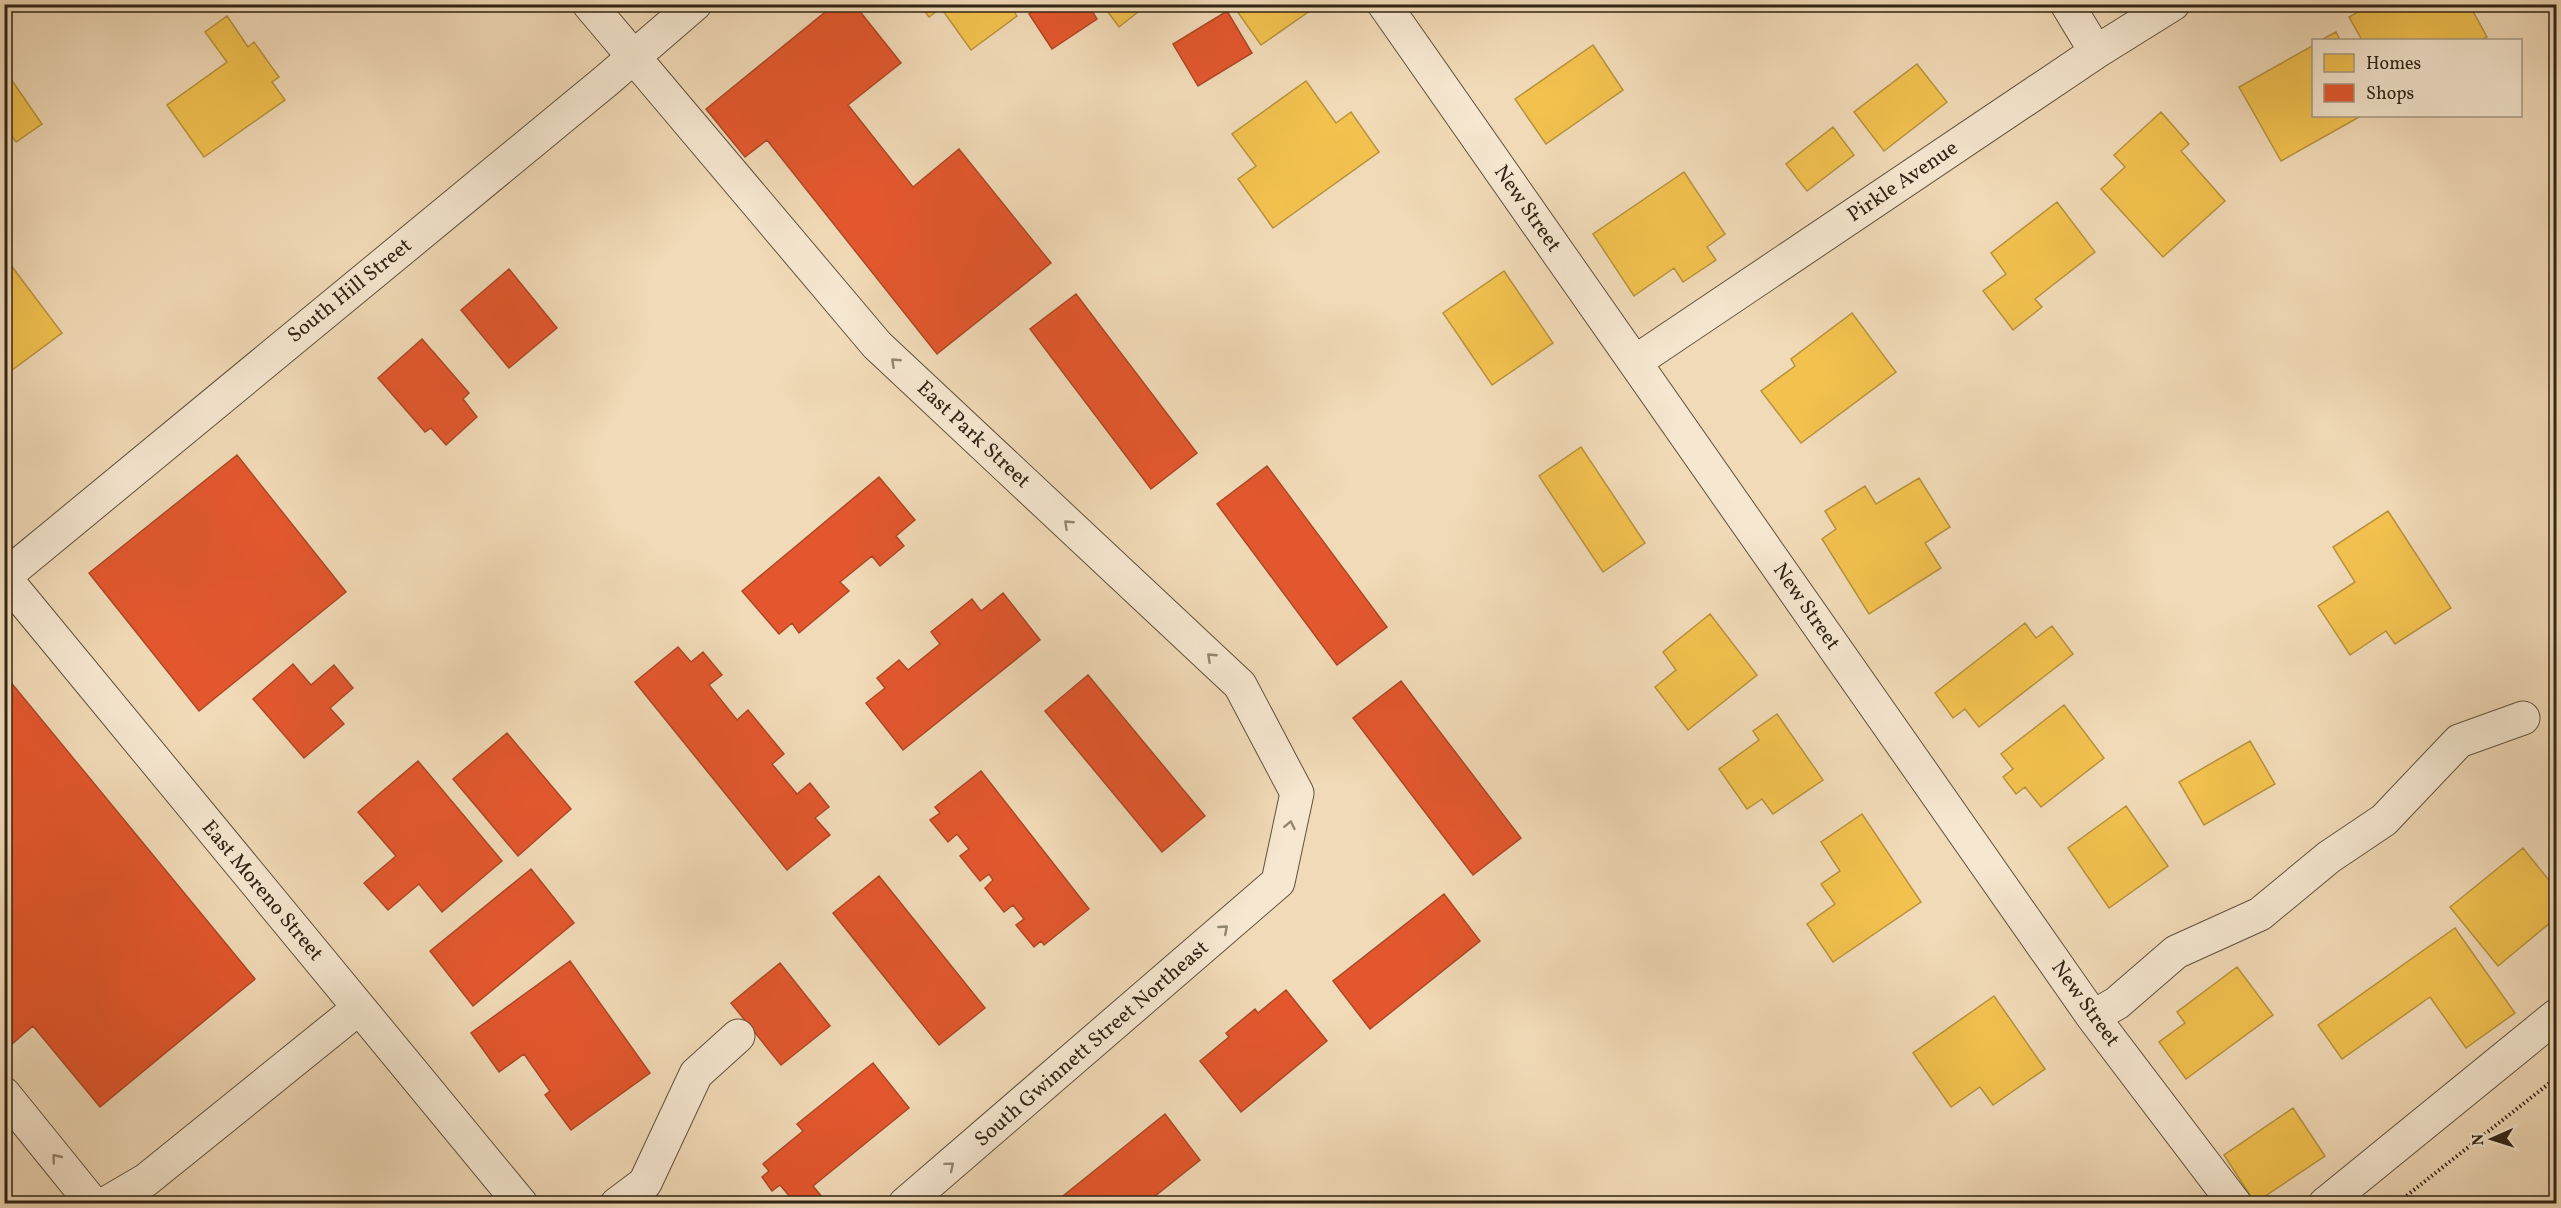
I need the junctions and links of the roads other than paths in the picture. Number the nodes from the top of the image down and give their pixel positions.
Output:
1 (589, 4) edge
2 (695, 4) edge
3 (1384, 4) edge
4 (2067, 4) edge
5 (2173, 4) edge
6 (2096, 52) junction
7 (633, 58) junction
8 (1635, 362) junction
9 (4, 577) edge
10 (2523, 718) dead end
11 (1278, 882) joint
12 (359, 1008) junction
13 (2556, 1016) edge
14 (2093, 1017) junction
15 (738, 1036) dead end
16 (4, 1094) edge
17 (93, 1203) edge
18 (105, 1203) edge
19 (521, 1203) edge
20 (617, 1203) edge
21 (905, 1203) edge
22 (2235, 1203) edge
23 (2325, 1203) edge

1 - 7 street, East Park Street
2 - 7 street, South Hill Street
3 - 8 street, New Street
4 - 6 street
5 - 6 street, Pirkle Avenue
6 - 8 street, Pirkle Avenue
7 - 9 street, South Hill Street
11 -> 7 street, East Park Street
8 - 14 street, New Street
9 - 12 street, East Moreno Street
10 - 14 street
21 -> 11 street, South Gwinnett Street Northeast
12 - 18 street
12 - 19 street, East Moreno Street
13 - 23 street
14 - 22 street, New Street
15 - 20 street
17 -> 16 street

